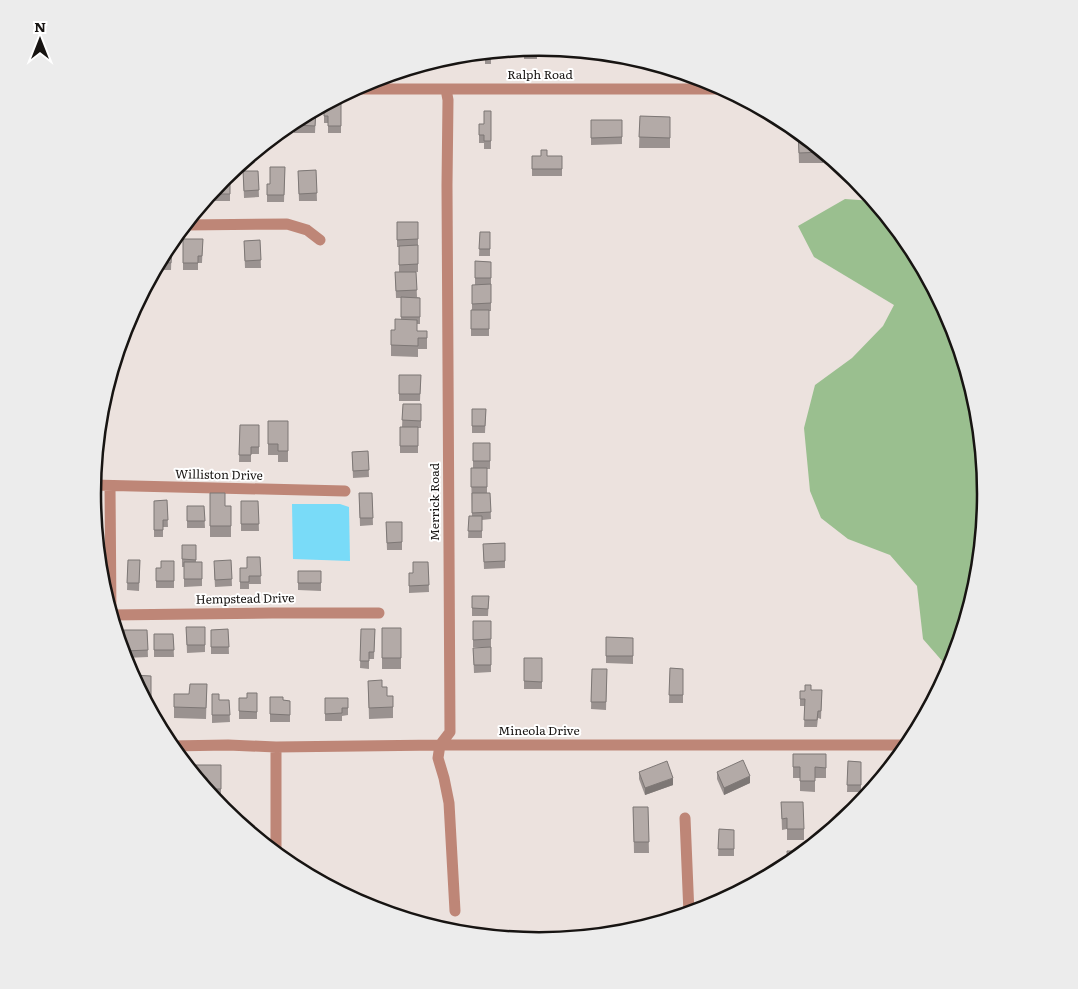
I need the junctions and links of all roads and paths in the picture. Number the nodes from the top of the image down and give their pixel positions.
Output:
1 (376, 88) edge
2 (446, 88) junction
3 (704, 89) edge
4 (194, 225) edge
5 (320, 240) dead end
6 (101, 485) edge
7 (110, 486) junction
8 (345, 491) dead end
9 (111, 587) edge
10 (380, 613) dead end
11 (118, 616) edge
12 (440, 745) junction
13 (898, 745) edge
14 (181, 746) edge
15 (276, 747) junction
16 (685, 818) dead end
17 (276, 845) edge
18 (689, 906) edge
19 (455, 911) dead end

1 - 2 street, Ralph Road
2 - 3 street, Ralph Road
2 - 12 street, Merrick Road
4 - 5 street
6 - 7 street, Williston Drive
7 - 8 street, Williston Drive
7 - 9 street
10 - 11 street, Hempstead Drive
12 - 13 street, Mineola Drive
12 - 15 street, Mineola Drive
12 - 19 street, Merrick Road
14 - 15 street, Mineola Drive
15 - 17 street
16 - 18 street

